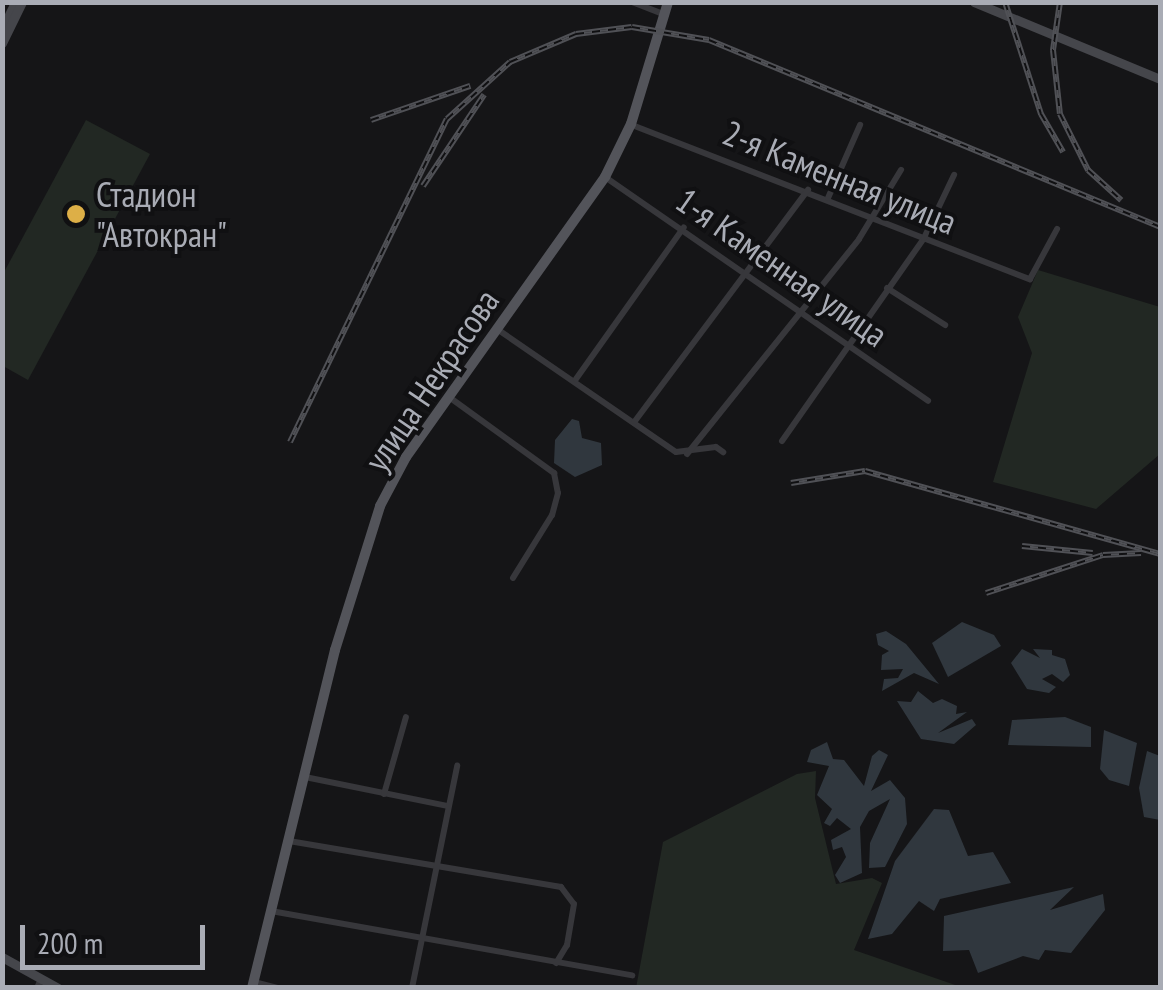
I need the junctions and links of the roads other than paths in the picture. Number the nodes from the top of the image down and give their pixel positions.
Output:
1 (19, 2) edge
2 (632, 2) edge
3 (974, 2) edge
4 (666, 8) edge
5 (2, 29) edge
6 (2, 43) edge
7 (1160, 79) edge
8 (631, 124) junction
9 (860, 125) dead end
10 (900, 170) dead end
11 (954, 175) dead end
12 (606, 177) junction
13 (808, 190) junction
14 (828, 198) junction
15 (875, 216) junction
16 (684, 226) junction
17 (1057, 229) dead end
18 (924, 238) junction
19 (750, 272) junction
20 (887, 288) junction
21 (802, 310) junction
22 (945, 325) dead end
23 (497, 330) junction
24 (848, 342) junction
25 (576, 379) junction
26 (449, 397) junction
27 (928, 401) dead end
28 (635, 421) junction
29 (782, 441) dead end
30 (723, 452) dead end
31 (687, 454) junction
32 (513, 578) dead end
33 (406, 717) dead end
34 (457, 766) dead end
35 (305, 777) junction
36 (384, 794) junction
37 (447, 806) junction
38 (289, 841) junction
39 (436, 868) junction
40 (271, 911) junction
41 (421, 938) junction
42 (2, 957) edge
43 (556, 963) junction
44 (632, 976) dead end
45 (39, 983) edge
46 (253, 985) edge
47 (58, 988) edge
48 (278, 988) edge
49 (412, 988) edge

1 - 5 main road
1 - 6 main road
2 - 4 street
3 - 7 main road
4 - 8 main road, улица Некрасова
8 - 12 main road, улица Некрасова
8 - 13 street, 2-я Каменная улица
9 - 14 street
10 - 15 street
11 - 18 street
12 - 16 street, 1-я Каменная улица
12 - 23 main road, улица Некрасова
13 - 14 street, 2-я Каменная улица
13 - 19 street
14 - 15 street, 2-я Каменная улица
15 - 18 street, 2-я Каменная улица
15 - 21 street
16 - 19 street, 1-я Каменная улица
16 - 25 street
17 - 18 street, 2-я Каменная улица
18 - 20 street
19 - 21 street, 1-я Каменная улица
19 - 28 street
20 - 22 street
20 - 24 street
21 - 24 street, 1-я Каменная улица
21 - 31 street
23 - 25 street
23 - 26 main road, улица Некрасова
24 - 27 street, 1-я Каменная улица
24 - 29 street
25 - 28 street
26 - 32 street
26 - 35 main road, улица Некрасова
28 - 31 street
30 - 31 street
33 - 36 street
34 - 37 street
35 - 36 street
35 - 38 main road, улица Некрасова
36 - 37 street
37 - 39 street
38 - 39 street
38 - 40 main road, улица Некрасова
39 - 41 street
39 - 43 street
40 - 41 street
40 - 46 main road, улица Некрасова
41 - 43 street
41 - 49 street
42 - 45 main road
43 - 44 street
45 - 47 main road
46 - 48 street

